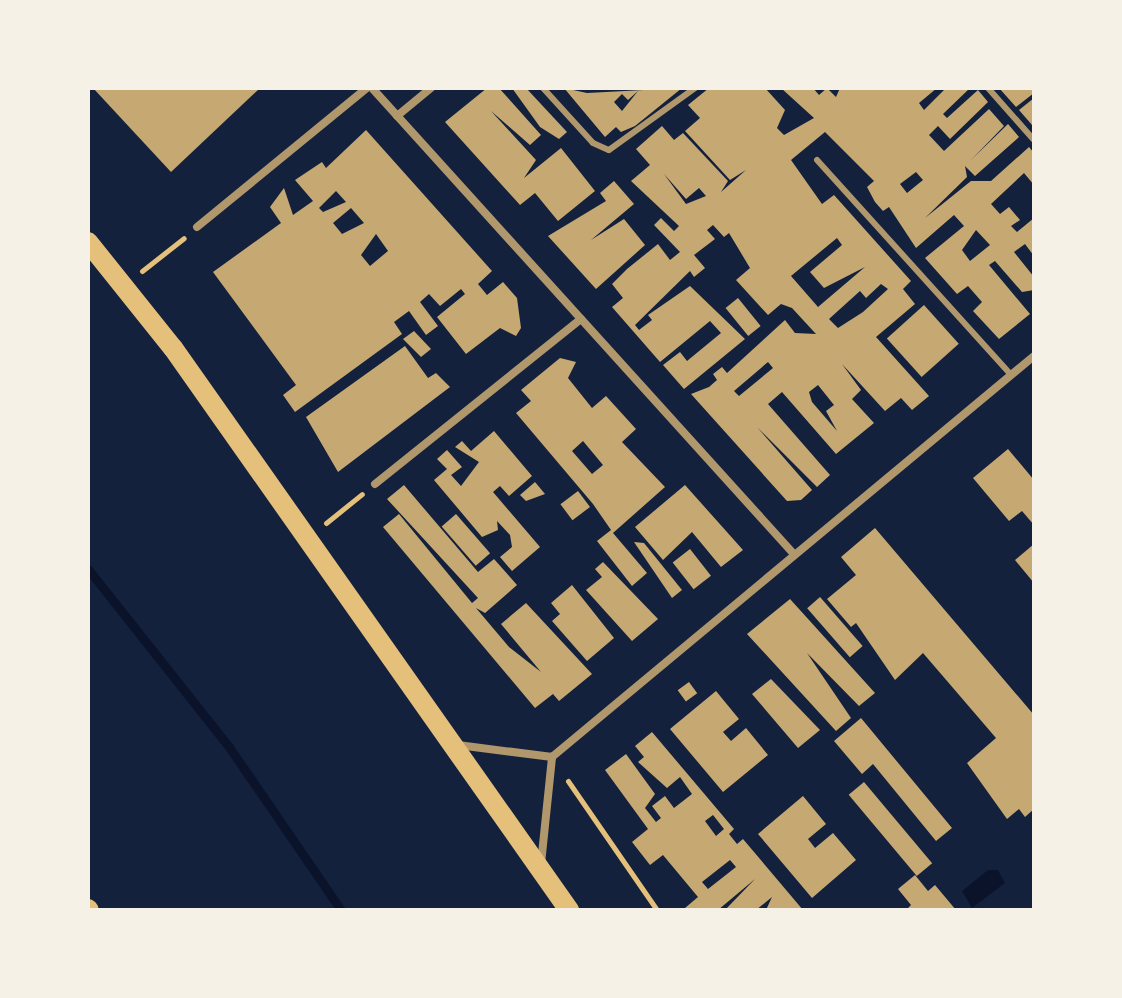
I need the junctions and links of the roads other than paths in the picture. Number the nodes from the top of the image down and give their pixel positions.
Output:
1 (369, 88) edge
2 (431, 88) edge
3 (543, 88) edge
4 (695, 88) edge
5 (988, 88) edge
6 (397, 116) junction
7 (1034, 140) edge
8 (817, 160) dead end
9 (197, 227) road end
10 (88, 242) edge
11 (581, 319) junction
12 (1034, 356) edge
13 (1011, 375) junction
14 (375, 484) road end
15 (792, 552) junction
16 (456, 745) junction
17 (552, 757) junction
18 (541, 869) junction
19 (569, 910) edge

1 - 6 street
1 - 9 street
2 - 6 street
3 - 4 lane
5 - 7 lane
6 - 11 street
8 - 13 lane
10 - 16 main road
11 - 14 street
11 - 15 street
12 - 13 street
13 - 15 street
15 - 17 street
16 - 17 street
16 - 18 main road
17 - 18 street
18 - 19 main road

